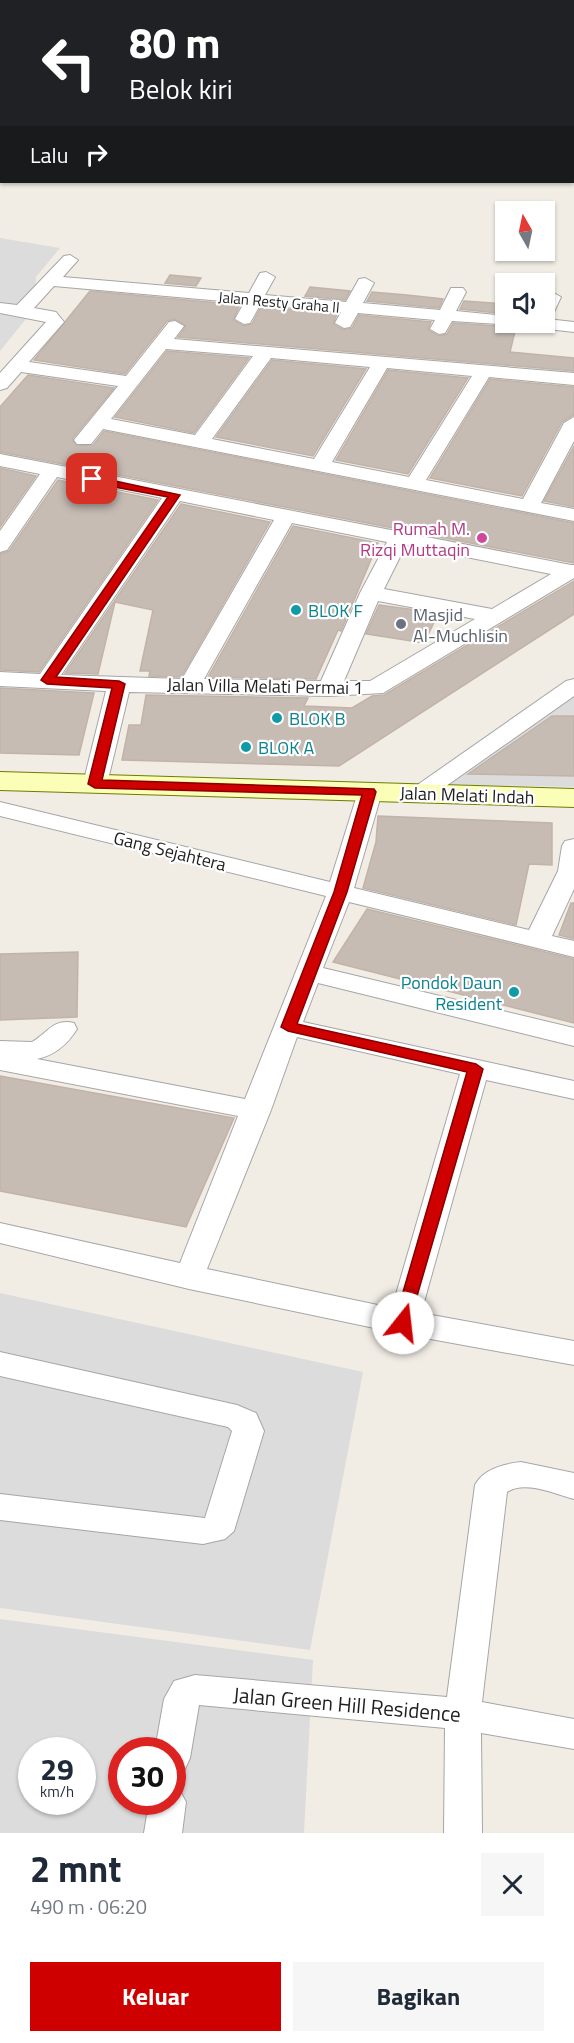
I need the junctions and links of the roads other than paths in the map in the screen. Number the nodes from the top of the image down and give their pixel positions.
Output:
1 (70, 260) dead end
2 (164, 271) dead end
3 (266, 277) dead end
4 (52, 281) junction
5 (365, 283) dead end
6 (152, 290) junction
7 (457, 292) dead end
8 (255, 300) junction
9 (0, 308) edge
10 (141, 309) dead end
11 (352, 309) junction
12 (21, 311) junction
13 (446, 317) junction
14 (244, 318) dead end
15 (495, 320) edge
16 (342, 325) dead end
17 (555, 325) edge
18 (175, 326) dead end
19 (574, 327) edge
20 (437, 333) dead end
21 (537, 333) edge
22 (534, 342) dead end
23 (161, 343) junction
24 (266, 352) junction
25 (382, 362) junction
26 (17, 366) junction
27 (484, 371) junction
28 (574, 379) edge
29 (130, 382) junction
30 (0, 384) edge
31 (96, 422) junction
32 (574, 423) edge
33 (84, 440) dead end
34 (200, 442) junction
35 (0, 460) edge
36 (321, 464) junction
37 (51, 472) junction
38 (414, 484) junction
39 (174, 495) junction
40 (529, 506) junction
41 (287, 515) junction
42 (574, 515) edge
43 (399, 539) junction
44 (0, 546) edge
45 (572, 571) edge
46 (371, 593) junction
47 (494, 616) junction
48 (0, 679) edge
49 (47, 680) junction
50 (119, 684) junction
51 (190, 684) junction
52 (574, 686) edge
53 (328, 689) junction
54 (563, 701) edge
55 (0, 781) edge
56 (95, 784) junction
57 (370, 792) junction
58 (421, 793) junction
59 (574, 798) edge
60 (0, 809) edge
61 (573, 863) edge
62 (340, 892) junction
63 (537, 940) junction
64 (574, 949) edge
65 (310, 973) junction
66 (288, 1027) junction
67 (64, 1029) dead end
68 (574, 1037) edge
69 (0, 1047) edge
70 (0, 1061) edge
71 (476, 1069) junction
72 (574, 1090) edge
73 (257, 1110) junction
74 (0, 1233) edge
75 (189, 1278) junction
76 (403, 1323) junction
77 (574, 1353) edge
78 (0, 1364) edge
79 (574, 1486) edge
80 (0, 1507) edge
81 (462, 1714) junction
82 (574, 1734) edge
83 (176, 1737) edge
84 (165, 1815) edge
85 (163, 1833) edge
86 (463, 1833) edge

1 - 4 street
2 - 6 street
3 - 8 street
4 - 6 street, Jalan Resty Graha II
4 - 12 street
5 - 11 street
6 - 8 street, Jalan Resty Graha II
6 - 10 street
7 - 13 street
8 - 11 street, Jalan Resty Graha II
8 - 14 street
9 - 12 street
11 - 13 street, Jalan Resty Graha II
11 - 16 street
12 - 26 street
13 - 15 street, Jalan Resty Graha II
13 - 20 street
17 - 19 street
18 - 23 street
21 - 22 street
23 - 24 street
23 - 29 street
24 - 25 street
24 - 34 street
25 - 27 street
25 - 36 street
26 - 29 street
26 - 30 street
27 - 28 street
27 - 38 street
29 - 31 street
31 - 33 street
31 - 34 street
32 - 40 street
34 - 36 street
35 - 37 street
36 - 38 street
37 - 39 street
37 - 44 street
38 - 40 street
39 - 41 street
39 - 49 street
40 - 42 street
41 - 43 street
41 - 51 street
43 - 45 street
43 - 46 street
45 - 47 street, Jalan Villa Melati Permai 1
46 - 47 street
46 - 53 street
47 - 53 street, Jalan Villa Melati Permai 1
48 - 49 street, Jalan Villa Melati Permai 1
49 - 50 street, Jalan Villa Melati Permai 1
50 - 51 street, Jalan Villa Melati Permai 1
50 - 56 street
51 - 53 street, Jalan Villa Melati Permai 1
52 - 54 street
54 - 58 street
55 - 56 main road, Jalan Melati Indah
56 - 57 main road, Jalan Melati Indah
57 - 58 main road, Jalan Melati Indah
57 - 62 street
58 - 59 main road, Jalan Melati Indah
60 - 62 street, Gang Sejahtera
61 - 63 street
62 - 63 street, Gang Sejahtera
62 - 65 street
63 - 64 street, Gang Sejahtera
65 - 66 street
65 - 68 street
66 - 71 street
66 - 73 street
67 - 69 street
70 - 73 street
71 - 72 street
71 - 76 street
73 - 75 street
74 - 75 street
75 - 76 street
76 - 77 street
78 - 80 street
79 - 81 street
81 - 82 street, Jalan Green Hill Residence
81 - 83 street, Jalan Green Hill Residence
81 - 86 street
84 - 85 street

